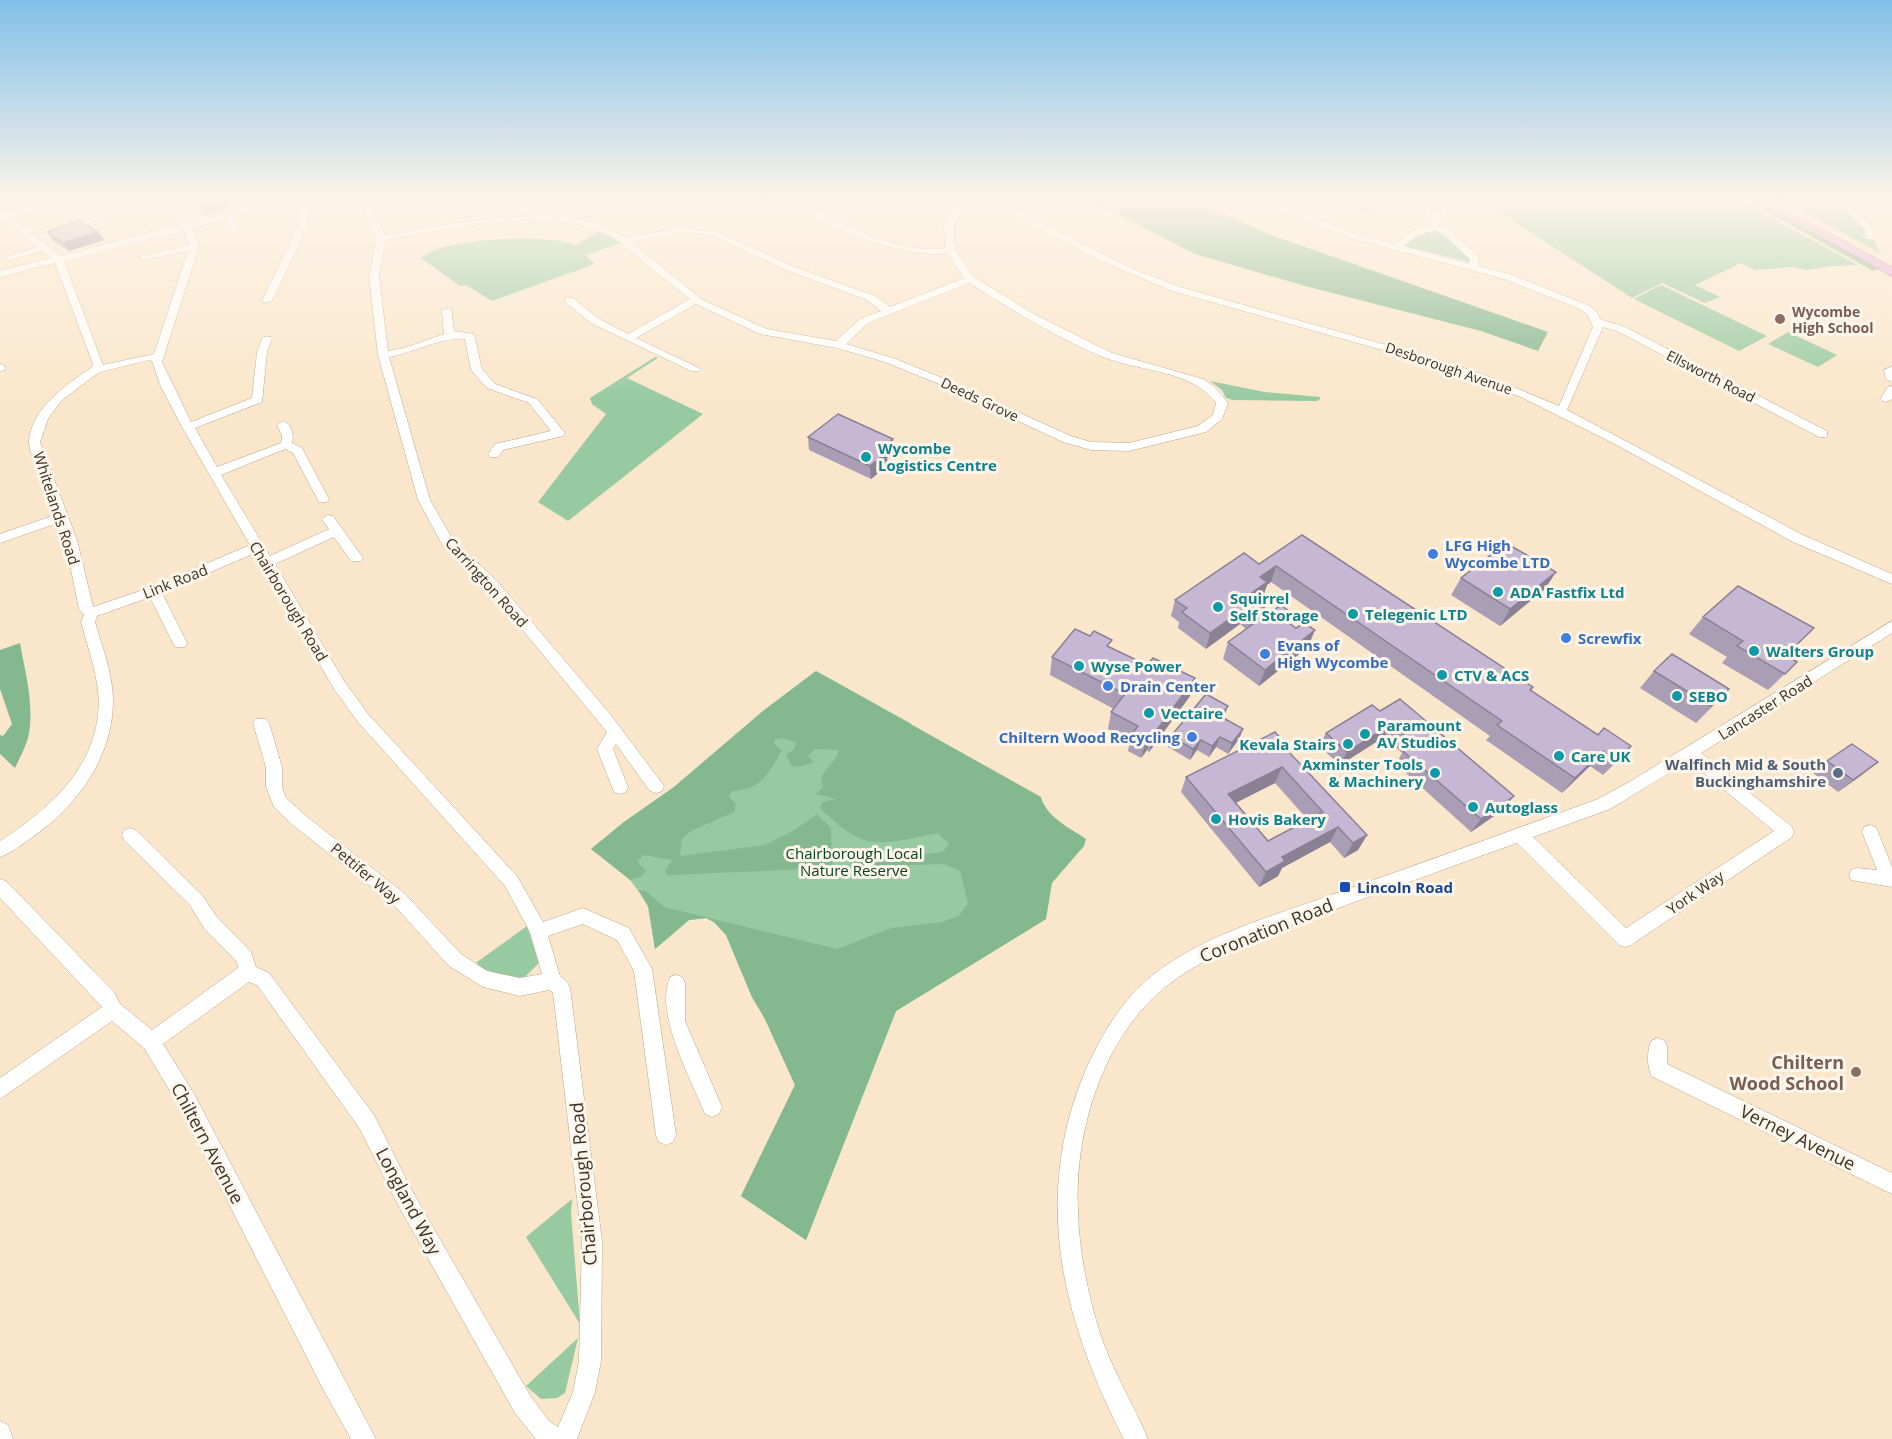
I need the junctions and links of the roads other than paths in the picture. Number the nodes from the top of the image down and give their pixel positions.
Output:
1 (26, 267) edge
2 (61, 267) edge
3 (188, 267) edge
4 (283, 267) edge
5 (376, 267) edge
6 (656, 267) edge
7 (787, 267) edge
8 (962, 267) edge
9 (1123, 267) edge
10 (1474, 267) edge
11 (0, 274) edge
12 (970, 279) junction
13 (569, 300) dead end
14 (696, 300) junction
15 (267, 301) dead end
16 (447, 310) dead end
17 (888, 311) junction
18 (1598, 322) junction
19 (449, 336) junction
20 (628, 338) junction
21 (267, 339) dead end
22 (839, 345) junction
23 (383, 355) junction
24 (157, 358) junction
25 (694, 369) dead end
26 (96, 370) junction
27 (1561, 411) junction
28 (283, 425) dead end
29 (188, 427) junction
30 (1823, 434) dead end
31 (286, 445) junction
32 (494, 454) dead end
33 (214, 473) junction
34 (323, 499) dead end
35 (61, 517) junction
36 (328, 519) dead end
37 (336, 531) junction
38 (0, 539) edge
39 (262, 554) junction
40 (356, 558) dead end
41 (1892, 579) edge
42 (154, 591) junction
43 (92, 613) junction
44 (1892, 626) edge
45 (180, 643) dead end
46 (261, 723) dead end
47 (615, 732) junction
48 (1690, 753) junction
49 (656, 786) dead end
50 (1637, 786) joint
51 (620, 787) dead end
52 (1870, 832) dead end
53 (130, 835) dead end
54 (1520, 835) junction
55 (0, 850) edge
56 (1857, 875) dead end
57 (1891, 880) edge
58 (0, 886) edge
59 (539, 931) junction
60 (248, 972) junction
61 (552, 981) junction
62 (676, 983) dead end
63 (113, 1010) junction
64 (676, 1021) junction
65 (650, 1030) junction
66 (152, 1042) junction
67 (1658, 1047) dead end
68 (0, 1089) edge
69 (712, 1107) dead end
70 (666, 1135) dead end
71 (1892, 1184) edge
72 (0, 1433) edge
73 (1, 1439) edge
74 (364, 1439) edge
75 (556, 1439) edge
76 (565, 1439) edge
77 (1136, 1439) edge

1 - 11 street
2 - 26 street
3 - 24 street
4 - 15 street
5 - 23 street, Carrington Road
6 - 14 street, Deeds Grove
7 - 17 street
8 - 12 street, Deeds Grove
9 - 27 street, Desborough Avenue
10 - 18 street
12 - 17 street
12 - 22 street, Deeds Grove
13 - 20 street
14 - 20 street
14 - 22 street, Deeds Grove
16 - 19 street
17 - 22 street
18 - 27 street
18 - 30 street, Ellsworth Road
19 - 23 street
19 - 32 street
20 - 25 street
21 - 29 street
23 - 47 street, Carrington Road
24 - 26 street
24 - 29 street, Chairborough Road
26 - 35 street, Whitelands Road
27 - 41 street, Desborough Avenue
28 - 31 street
29 - 33 street, Chairborough Road
31 - 33 street
31 - 34 street
33 - 39 street, Chairborough Road
35 - 38 street
35 - 43 street, Whitelands Road
36 - 37 street
37 - 39 street, Link Road
37 - 40 street
39 - 42 street, Link Road
39 - 59 street, Chairborough Road
42 - 43 street, Link Road
42 - 45 street
43 - 55 street, Whitelands Road
44 - 48 street, Lancaster Road
46 - 61 street, Pettifer Way
47 - 49 street, Carrington Road
47 - 51 street
48 - 50 street, Lancaster Road
48 - 54 street, York Way
50 - 54 street, Coronation Road
52 - 57 street
53 - 60 street, Longland Way
54 - 77 street, Coronation Road
56 - 57 street
58 - 63 street, Chiltern Avenue
59 - 61 street, Chairborough Road
59 - 65 street
60 - 66 street
60 - 75 street, Longland Way
61 - 76 street, Chairborough Road
62 - 64 street
63 - 66 street, Chiltern Avenue
63 - 68 street
64 - 65 street
64 - 69 street
65 - 70 street
66 - 74 street, Chiltern Avenue
67 - 71 street, Verney Avenue
72 - 73 street

